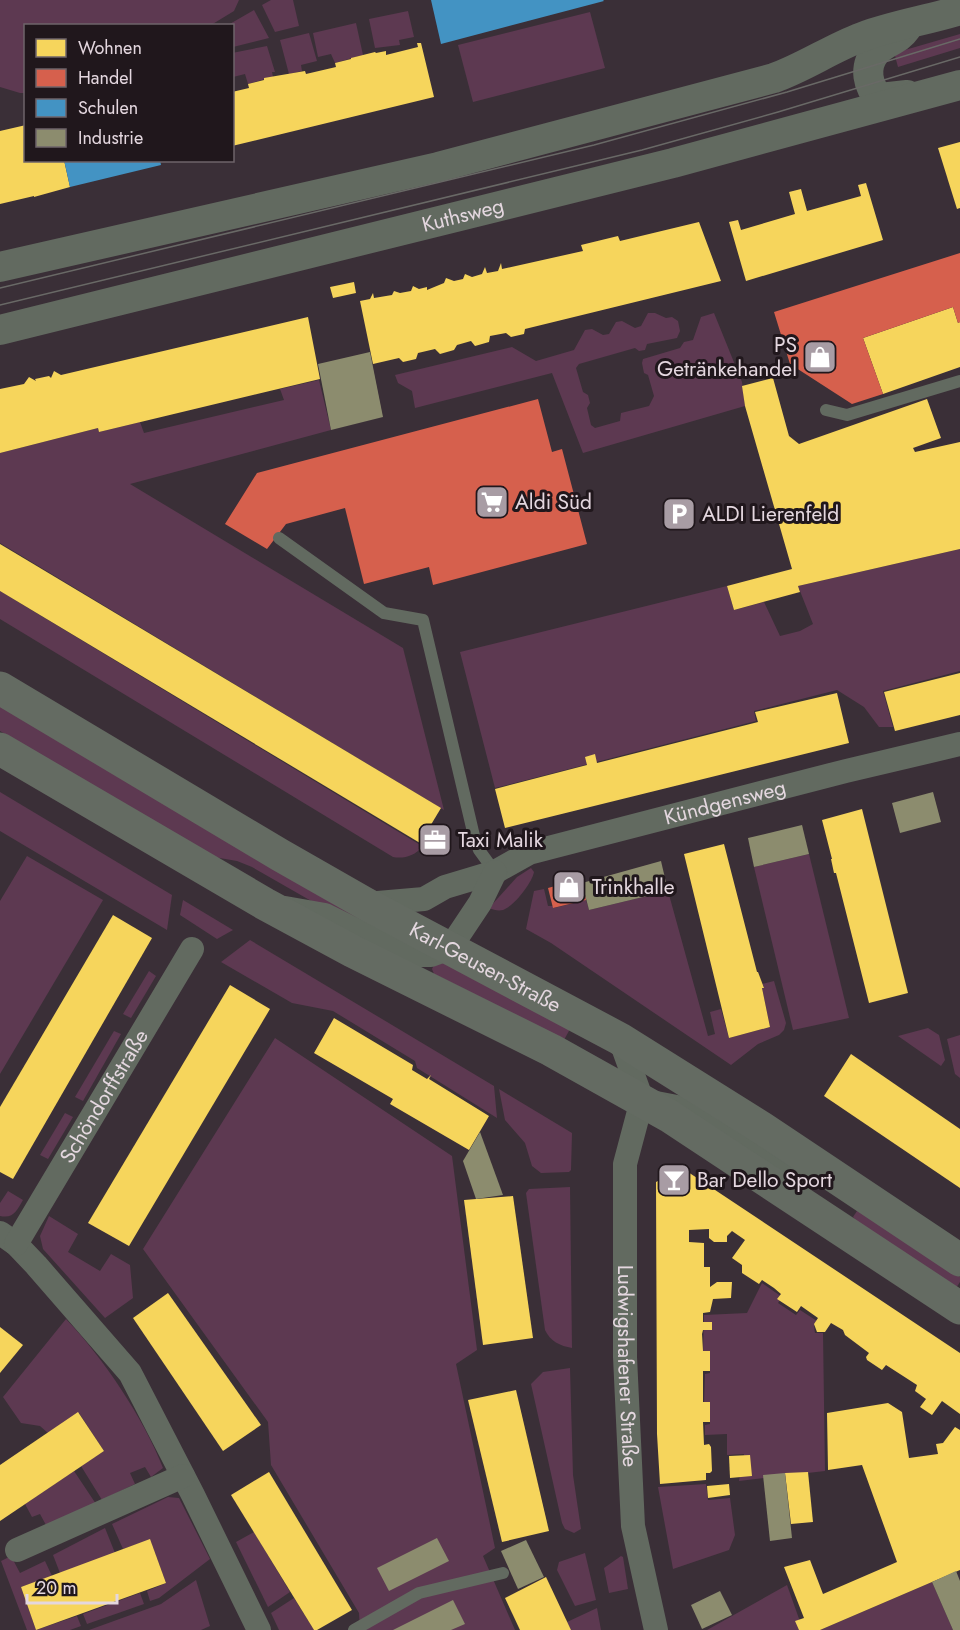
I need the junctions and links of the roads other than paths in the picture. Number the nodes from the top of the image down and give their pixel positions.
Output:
1 (960, 10) edge
2 (911, 22) junction
3 (960, 85) edge
4 (924, 96) junction
5 (0, 267) edge
6 (0, 330) edge
7 (960, 381) edge
8 (826, 410) dead end
9 (279, 538) dead end
10 (0, 688) edge
11 (960, 744) edge
12 (0, 749) edge
13 (495, 872) junction
14 (265, 904) junction
15 (366, 904) junction
16 (450, 948) junction
17 (192, 949) dead end
18 (620, 1039) junction
19 (642, 1100) junction
20 (839, 1179) junction
21 (8, 1238) edge
22 (960, 1260) edge
23 (960, 1308) edge
24 (183, 1476) junction
25 (17, 1550) dead end
26 (502, 1573) dead end
27 (259, 1630) edge
28 (354, 1630) edge
29 (656, 1630) edge

1 - 2 street
2 - 4 street, Kuthsweg
2 - 5 street
3 - 4 street, Kuthsweg
4 - 6 street, Kuthsweg
7 - 8 lane
9 - 13 lane
10 - 15 main road, Karl-Geusen-Straße
11 - 13 street, Kündgensweg
12 - 14 main road, Karl-Geusen-Straße
13 - 15 street, Kündgensweg
13 - 16 street
14 - 16 street
14 - 19 main road, Karl-Geusen-Straße
15 - 16 main road, Karl-Geusen-Straße
16 - 18 main road, Karl-Geusen-Straße
17 - 21 street, Schöndorffstraße
18 - 19 street
18 - 20 main road, Karl-Geusen-Straße
19 - 20 street
19 - 23 main road, Karl-Geusen-Straße
19 - 29 street, Ludwigshafener Straße
20 - 22 main road, Karl-Geusen-Straße
21 - 24 street, Schöndorffstraße
24 - 25 street
24 - 27 street, Schöndorffstraße
26 - 28 lane

